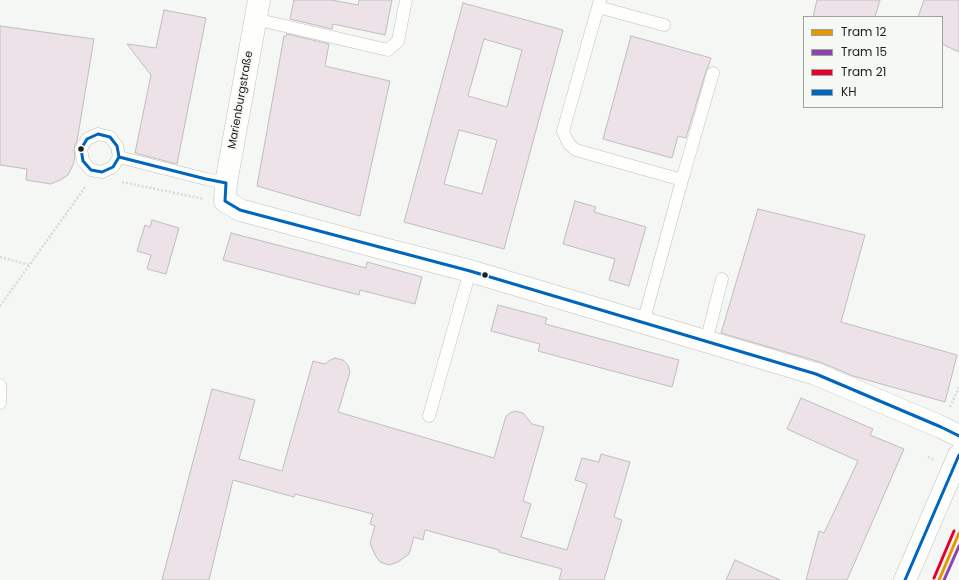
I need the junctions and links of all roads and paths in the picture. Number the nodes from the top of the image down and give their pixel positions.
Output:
1 (406, 0) edge
2 (599, 3) edge
3 (257, 9) edge
4 (664, 25) dead end
5 (713, 73) dead end
6 (119, 157) dead end
7 (115, 180) dead end
8 (682, 180) junction
9 (89, 181) dead end
10 (226, 192) junction
11 (0, 257) edge
12 (30, 265) junction
13 (470, 271) junction
14 (722, 279) dead end
15 (0, 306) edge
16 (643, 323) junction
17 (706, 342) junction
18 (0, 385) edge
19 (0, 403) edge
20 (429, 416) dead end
21 (959, 436) edge
22 (959, 455) edge
23 (905, 580) edge

1 - 3 lane
2 - 4 lane
2 - 8 lane
3 - 10 street, Marienburgstraße
5 - 8 lane
6 - 10 lane
7 - 10 path
8 - 16 lane
9 - 12 path
10 - 13 street
11 - 12 path
12 - 15 path
13 - 16 street
13 - 20 lane
14 - 17 lane
16 - 17 street
17 - 21 street
18 - 19 lane
22 - 23 street

